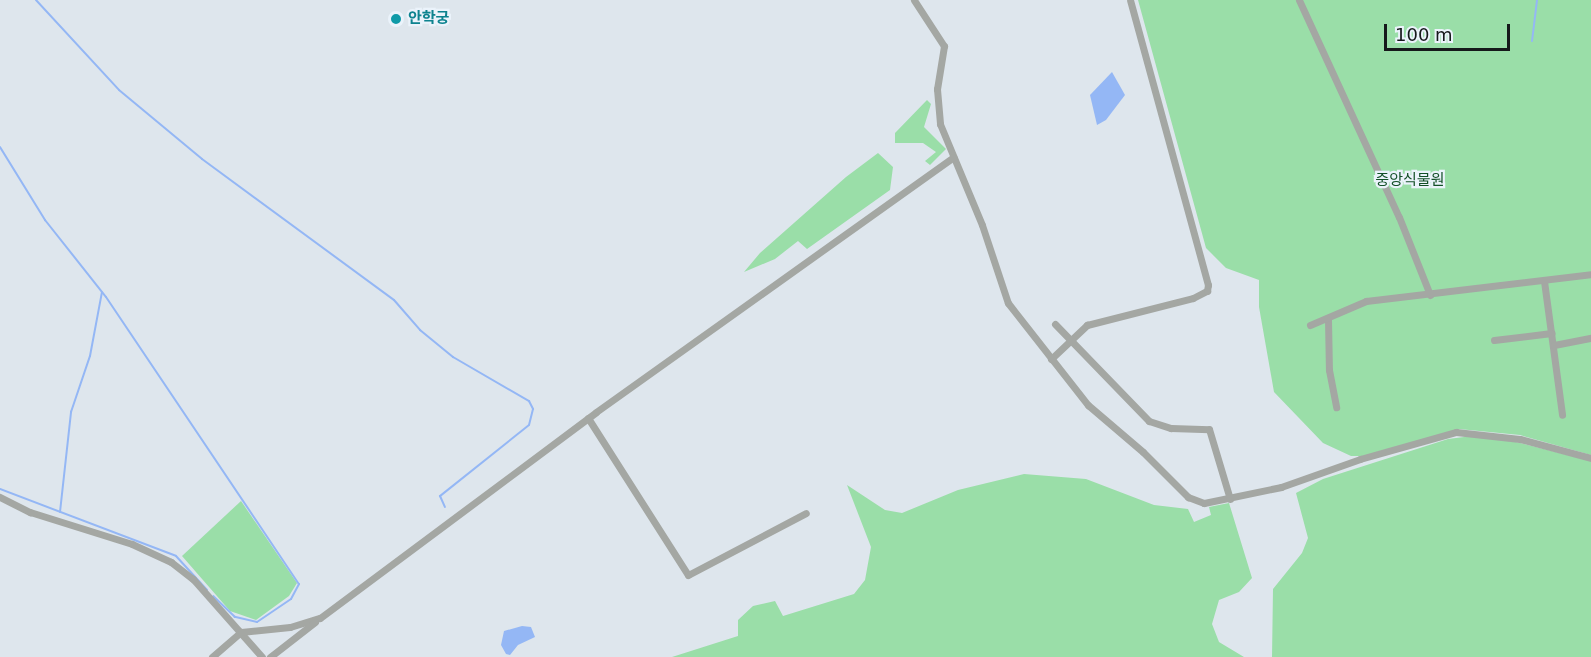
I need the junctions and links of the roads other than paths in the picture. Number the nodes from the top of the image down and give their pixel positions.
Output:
1 (914, 0) edge
2 (1130, 0) edge
3 (1299, 0) edge
4 (953, 157) junction
5 (1591, 274) edge
6 (1544, 281) junction
7 (1430, 295) junction
8 (1328, 320) junction
9 (1055, 324) dead end
10 (1310, 325) dead end
11 (1552, 333) junction
12 (1591, 338) edge
13 (1071, 340) junction
14 (1494, 340) dead end
15 (1554, 345) junction
16 (1051, 359) junction
17 (1336, 406) dead end
18 (1562, 415) dead end
19 (588, 418) junction
20 (1591, 459) edge
21 (0, 496) edge
22 (1230, 498) junction
23 (806, 513) dead end
24 (320, 618) junction
25 (241, 632) junction
26 (212, 657) edge
27 (262, 657) edge
28 (270, 657) edge

1 - 4 street
2 - 13 street
3 - 7 street
4 - 16 street
4 - 19 street
5 - 6 street
6 - 7 street
6 - 11 street
7 - 8 street
8 - 10 street
8 - 17 street
9 - 13 street
11 - 14 street
11 - 15 street
12 - 15 street
13 - 16 street
13 - 22 street
15 - 18 street
16 - 22 street
19 - 23 street
19 - 24 street
20 - 22 street
21 - 25 street
24 - 25 street
24 - 28 street
25 - 26 street
25 - 27 street

